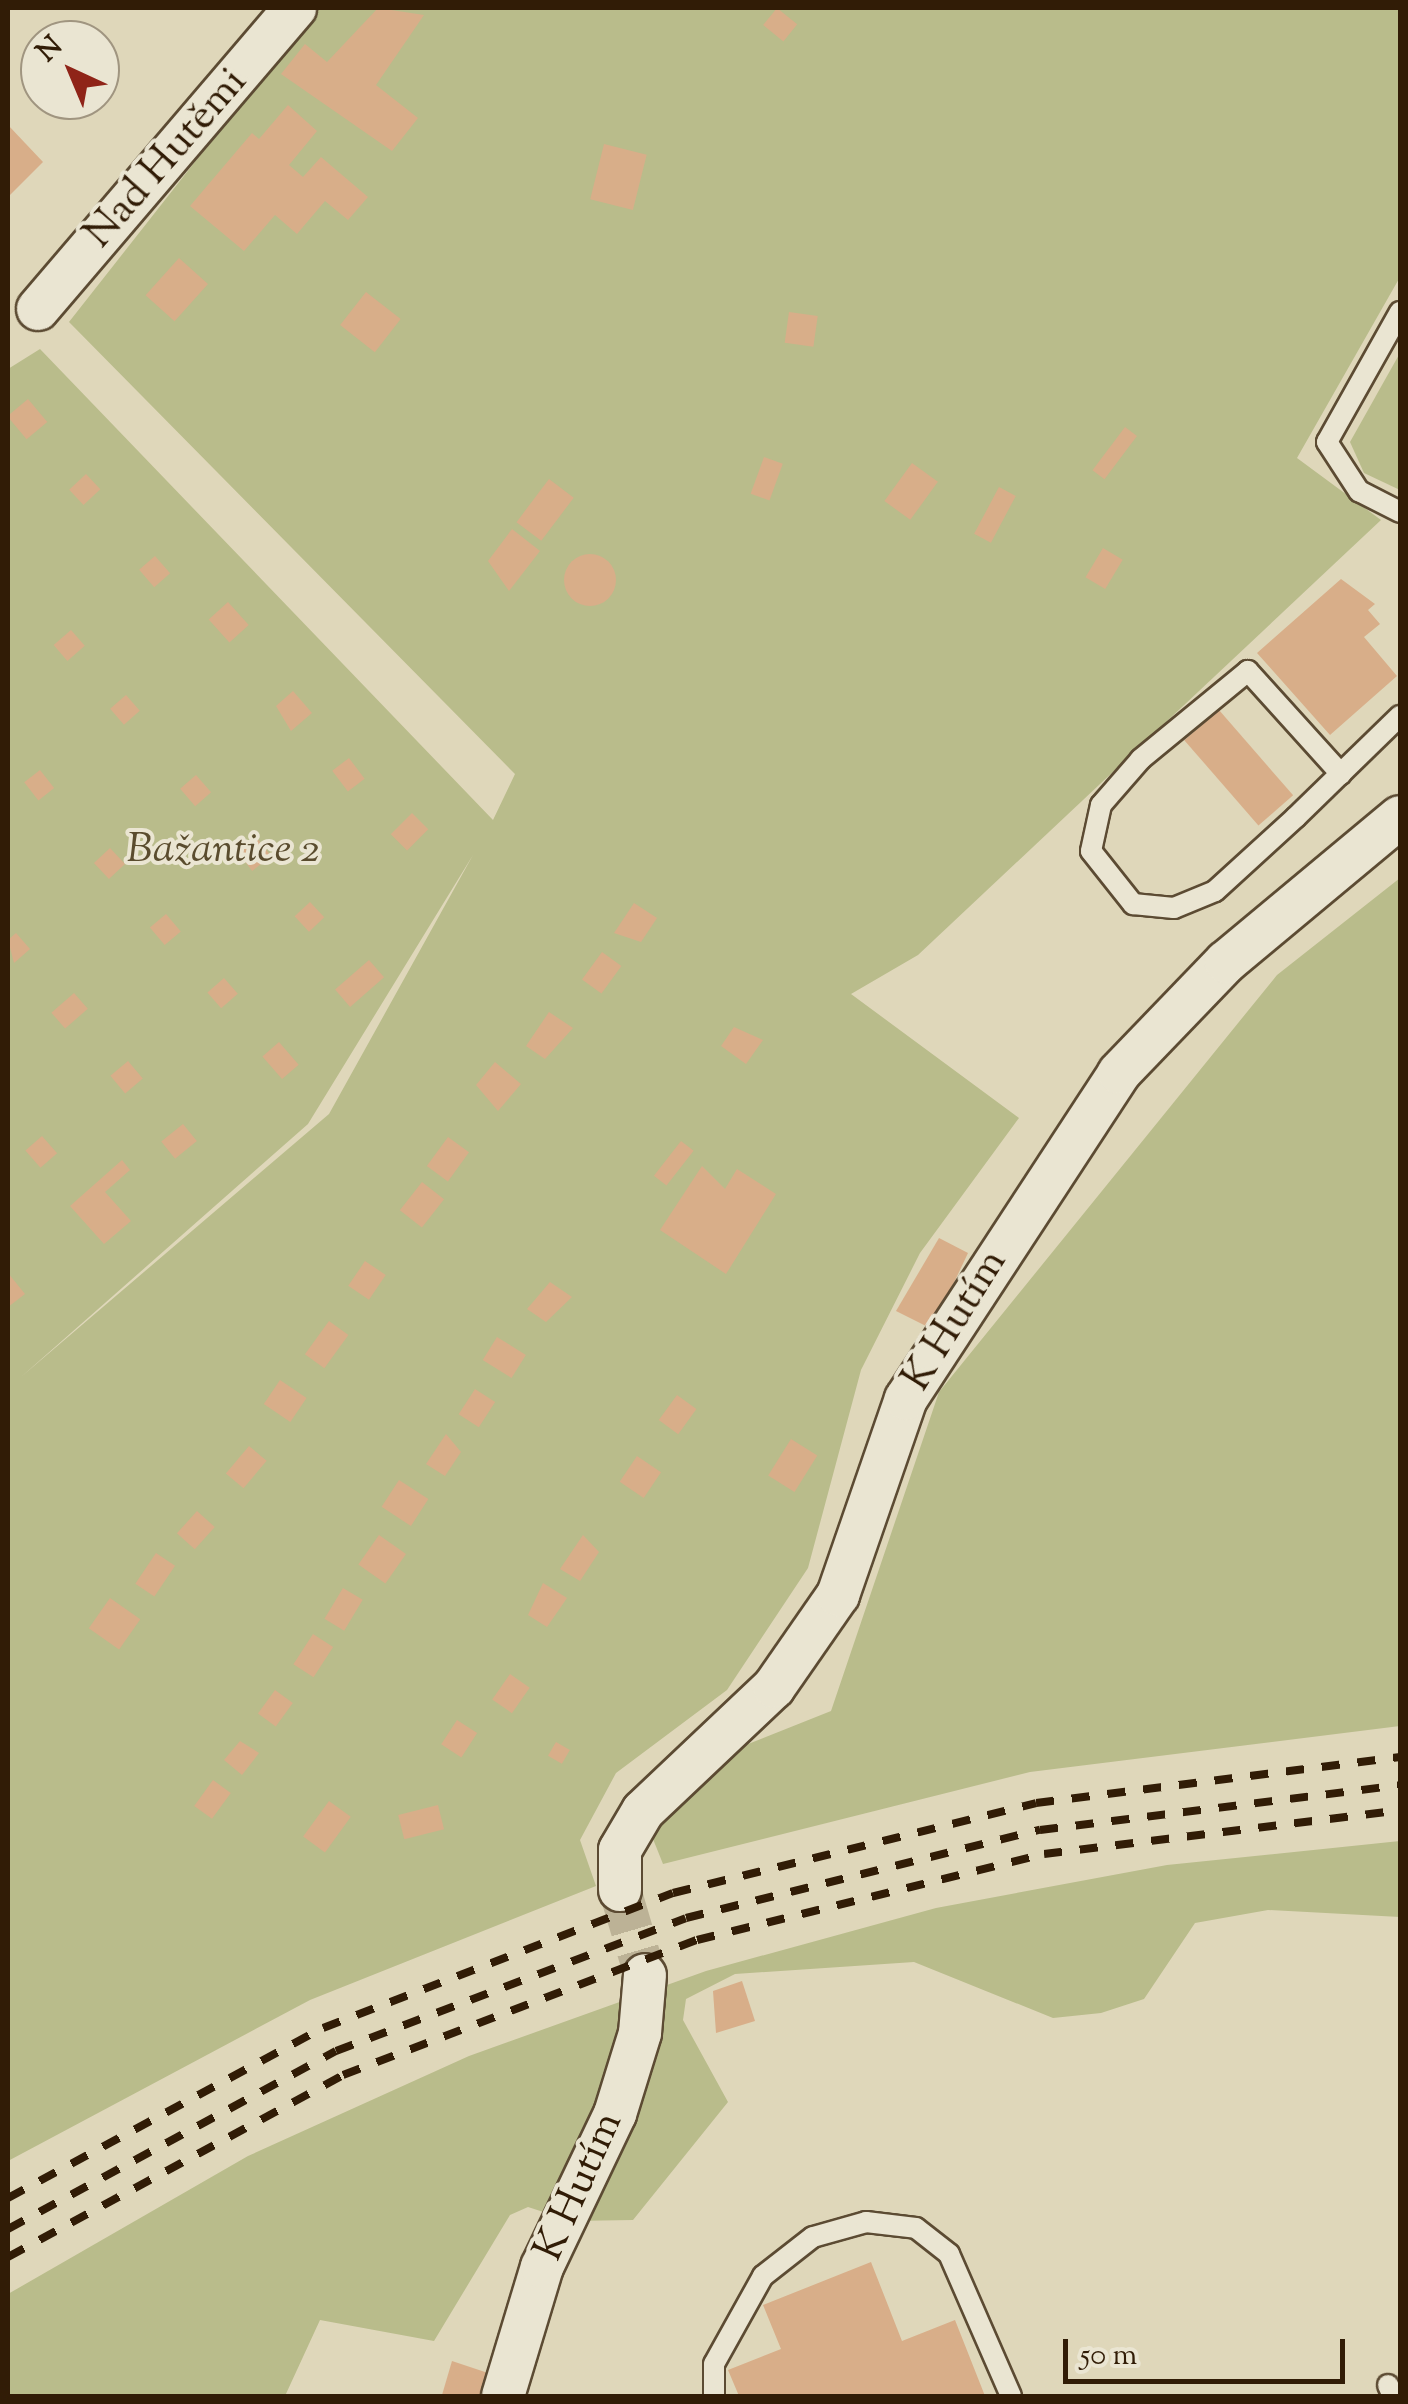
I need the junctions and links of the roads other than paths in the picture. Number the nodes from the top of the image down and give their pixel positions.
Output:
1 (295, 8) edge
2 (38, 310) dead end
3 (1400, 312) edge
4 (1400, 512) edge
5 (1400, 716) edge
6 (1341, 774) junction
7 (1400, 817) edge
8 (620, 1890) tunnel mouth
9 (645, 1976) tunnel mouth
10 (503, 2396) edge
11 (714, 2396) edge
12 (1011, 2396) edge

1 - 2 street, Nad Hutěmi
3 - 4 lane
5 - 6 lane
6 - 6 lane
7 - 8 street, K Hutím
9 - 10 street, K Hutím
11 - 12 lane

